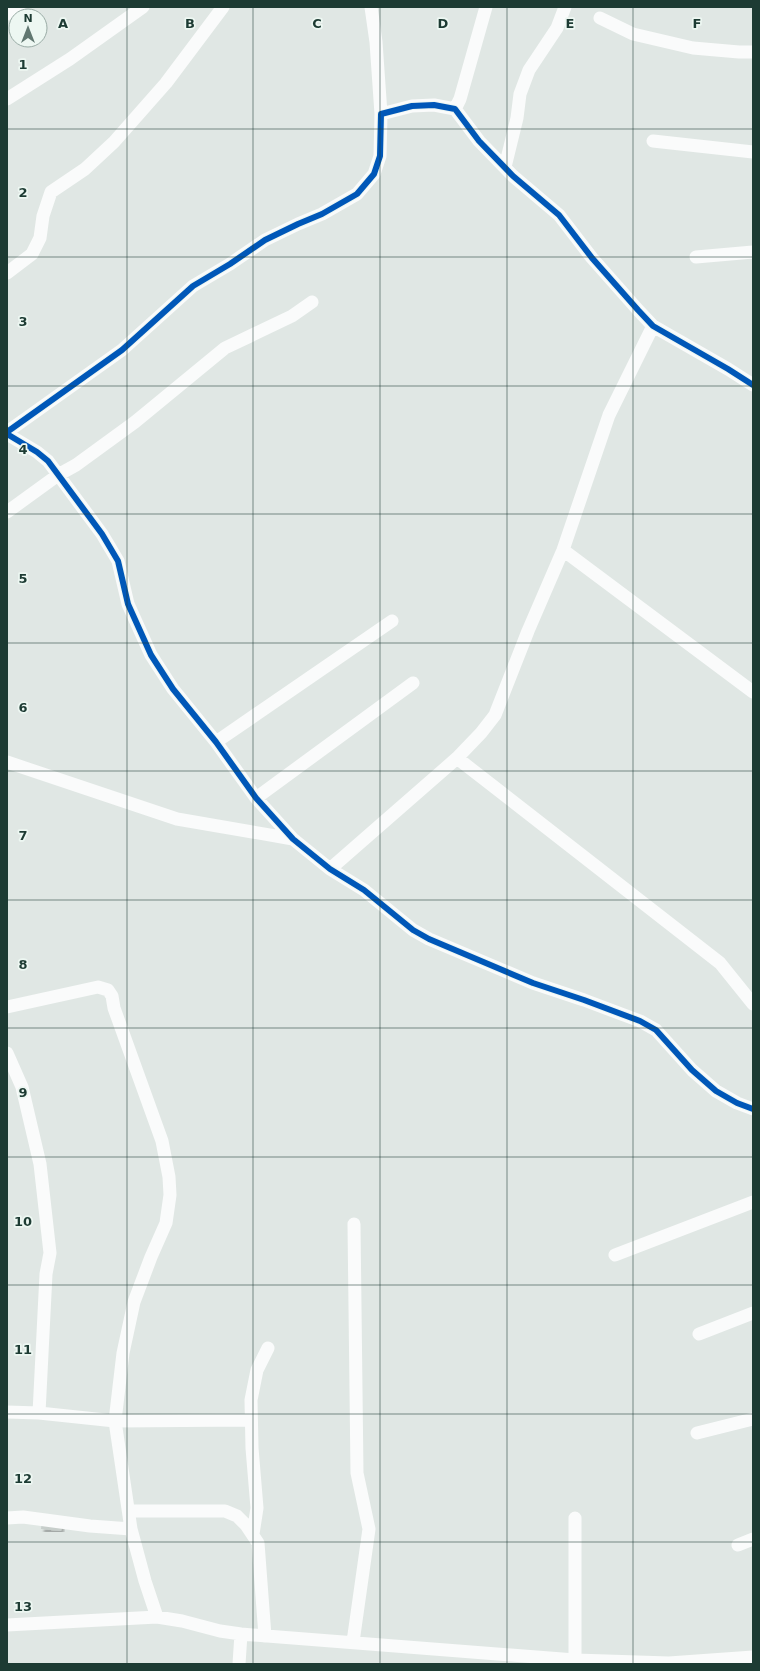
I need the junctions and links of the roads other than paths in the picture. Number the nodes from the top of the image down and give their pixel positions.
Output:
1 (19, 7) edge
2 (143, 7) edge
3 (223, 7) edge
4 (371, 7) edge
5 (486, 7) edge
6 (565, 7) edge
7 (7, 14) edge
8 (600, 18) dead end
9 (753, 52) edge
10 (7, 99) edge
11 (455, 109) junction
12 (381, 114) junction
13 (653, 141) dead end
14 (753, 152) edge
15 (505, 167) junction
16 (753, 252) edge
17 (696, 257) dead end
18 (7, 273) edge
19 (312, 302) dead end
20 (653, 326) junction
21 (753, 384) edge
22 (7, 433) edge
23 (58, 474) junction
24 (7, 512) edge
25 (563, 550) junction
26 (392, 621) dead end
27 (413, 683) dead end
28 (753, 692) edge
29 (216, 742) junction
30 (457, 758) junction
31 (7, 762) edge
32 (256, 798) junction
33 (293, 839) junction
34 (330, 869) junction
35 (753, 1004) edge
36 (7, 1007) edge
37 (7, 1053) edge
38 (753, 1109) edge
39 (753, 1202) edge
40 (354, 1224) dead end
41 (615, 1255) dead end
42 (753, 1313) edge
43 (699, 1334) dead end
44 (268, 1348) dead end
45 (7, 1412) edge
46 (39, 1413) junction
47 (753, 1419) edge
48 (251, 1420) junction
49 (115, 1421) junction
50 (697, 1433) dead end
51 (129, 1510) junction
52 (7, 1518) edge
53 (575, 1518) dead end
54 (131, 1529) junction
55 (253, 1534) junction
56 (753, 1539) edge
57 (738, 1545) dead end
58 (157, 1617) junction
59 (7, 1625) edge
60 (241, 1634) junction
61 (265, 1636) junction
62 (353, 1642) junction
63 (753, 1656) edge
64 (472, 1658) edge
65 (575, 1662) edge
66 (669, 1663) edge
67 (239, 1664) edge

1 - 7 street
2 - 10 street
3 - 18 street
4 - 12 street
5 - 11 street
6 - 15 street
8 - 9 street
11 - 12 street
11 - 15 street
12 - 22 street
13 - 14 street
15 - 20 street
16 - 17 street
19 - 23 street
20 - 21 street
20 - 25 street
22 - 23 street
23 - 24 street
23 - 29 street
25 - 28 street
25 - 30 street
26 - 29 street
27 - 32 street
29 - 32 street
30 - 34 street
30 - 35 street
31 - 33 street
32 - 33 street
33 - 34 street
34 - 38 street
36 - 49 street
37 - 46 street
39 - 41 street
40 - 62 street
42 - 43 street
44 - 48 street
45 - 46 street
46 - 49 street
47 - 50 street
48 - 49 street
48 - 55 street
49 - 51 street
51 - 54 street
51 - 55 street
52 - 54 street
53 - 65 street
54 - 58 street
55 - 61 street
56 - 57 street
58 - 59 street
58 - 60 street
60 - 61 street
60 - 67 street
61 - 62 street
62 - 64 street
63 - 66 street
64 - 65 street
65 - 66 street

